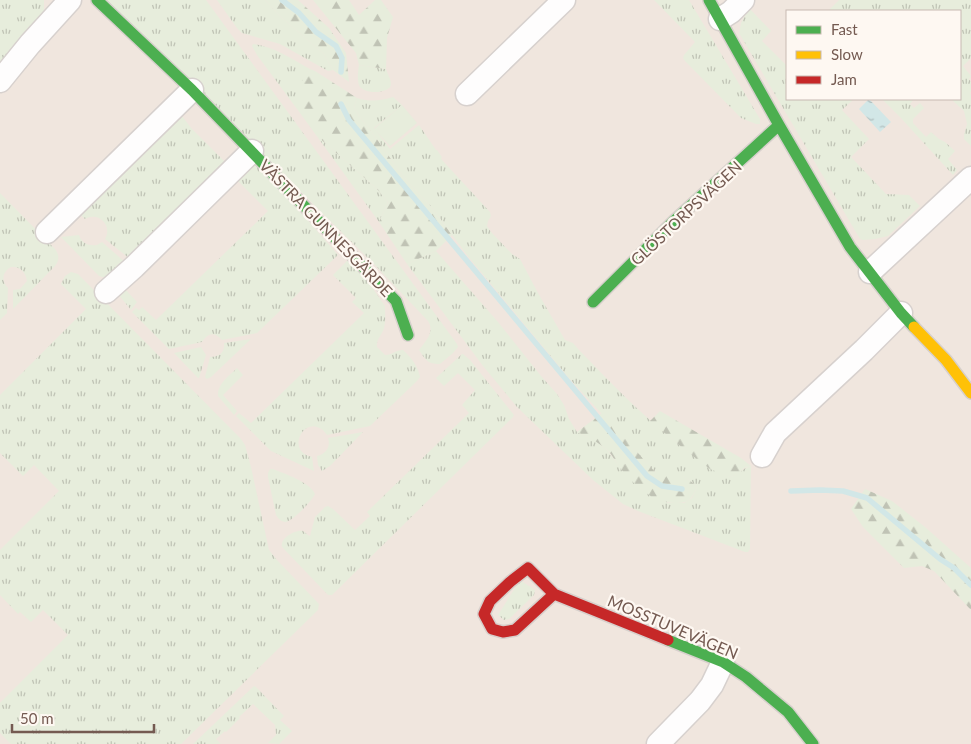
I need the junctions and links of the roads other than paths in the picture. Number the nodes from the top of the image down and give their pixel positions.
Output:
1 (70, 0) edge
2 (97, 0) edge
3 (564, 0) edge
4 (709, 0) edge
5 (743, 0) edge
6 (720, 19) junction
7 (0, 82) edge
8 (192, 90) junction
9 (468, 94) dead end
10 (779, 125) junction
11 (252, 151) junction
12 (971, 178) edge
13 (46, 232) dead end
14 (870, 272) junction
15 (106, 292) dead end
16 (593, 302) dead end
17 (901, 313) junction
18 (408, 335) dead end
19 (971, 393) edge
20 (762, 456) dead end
21 (554, 594) junction
22 (723, 662) junction
23 (658, 744) edge
24 (813, 744) edge

1 - 7 street
2 - 8 street, VÄSTRA GUNNESGÄRDE
3 - 9 street
4 - 6 street
5 - 6 street
6 - 10 street
8 - 11 street, VÄSTRA GUNNESGÄRDE
8 - 13 street
10 - 14 street
10 - 16 street, GLÖSTORPSVÄGEN
11 - 15 street, VÄSTRA GUNNESGÄRDE
11 - 18 street, VÄSTRA GUNNESGÄRDE
12 - 14 street
14 - 17 street
17 - 19 street
17 - 20 street
21 - 21 street, MOSSTUVEVÄGEN
21 - 22 street, MOSSTUVEVÄGEN
22 - 23 street
22 - 24 street, MOSSTUVEVÄGEN

